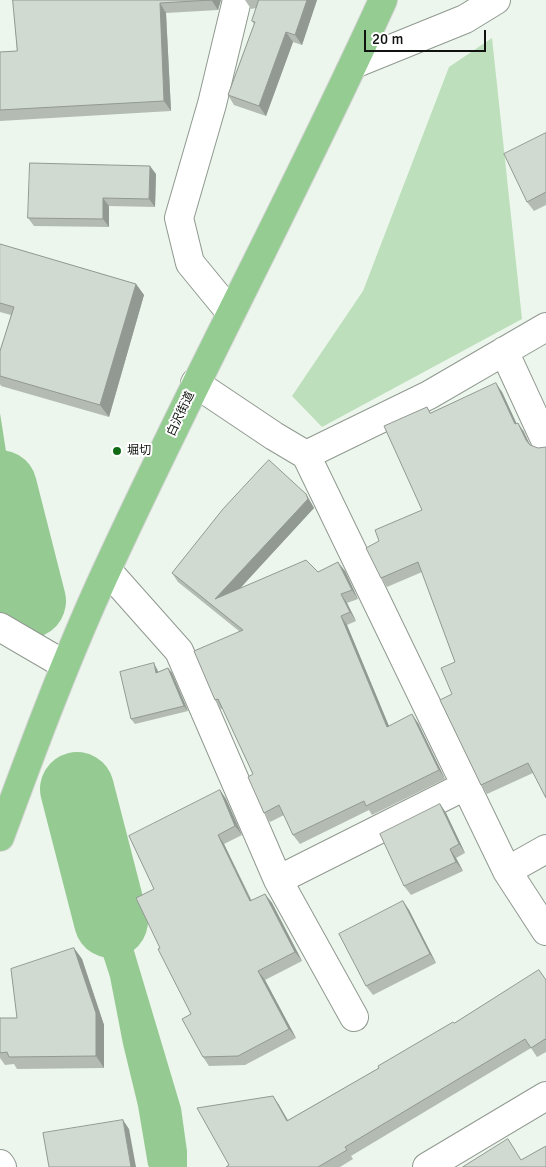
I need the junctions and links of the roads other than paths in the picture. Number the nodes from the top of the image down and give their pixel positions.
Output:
1 (237, 0) edge
2 (383, 0) edge
3 (496, 0) edge
4 (354, 64) junction
5 (231, 313) junction
6 (546, 327) edge
7 (504, 351) junction
8 (195, 383) junction
9 (546, 442) edge
10 (306, 455) junction
11 (107, 570) junction
12 (0, 627) edge
13 (65, 665) junction
14 (465, 786) junction
15 (0, 836) edge
16 (546, 848) edge
17 (507, 871) junction
18 (278, 880) junction
19 (546, 931) edge
20 (354, 1018) dead end
21 (546, 1096) edge
22 (439, 1164) edge

1 - 5 street
2 - 4 main road, 白沢街道
3 - 4 street
4 - 5 main road, 白沢街道
5 - 8 main road, 白沢街道
6 - 7 street
7 - 9 street
7 - 10 street
8 - 10 street
8 - 11 main road, 白沢街道
10 - 14 street
11 - 13 main road, 白沢街道
11 - 18 street
12 - 13 street
13 - 15 main road, 白沢街道
14 - 17 street
14 - 18 street
16 - 17 street
17 - 19 street
18 - 20 street
21 - 22 street

